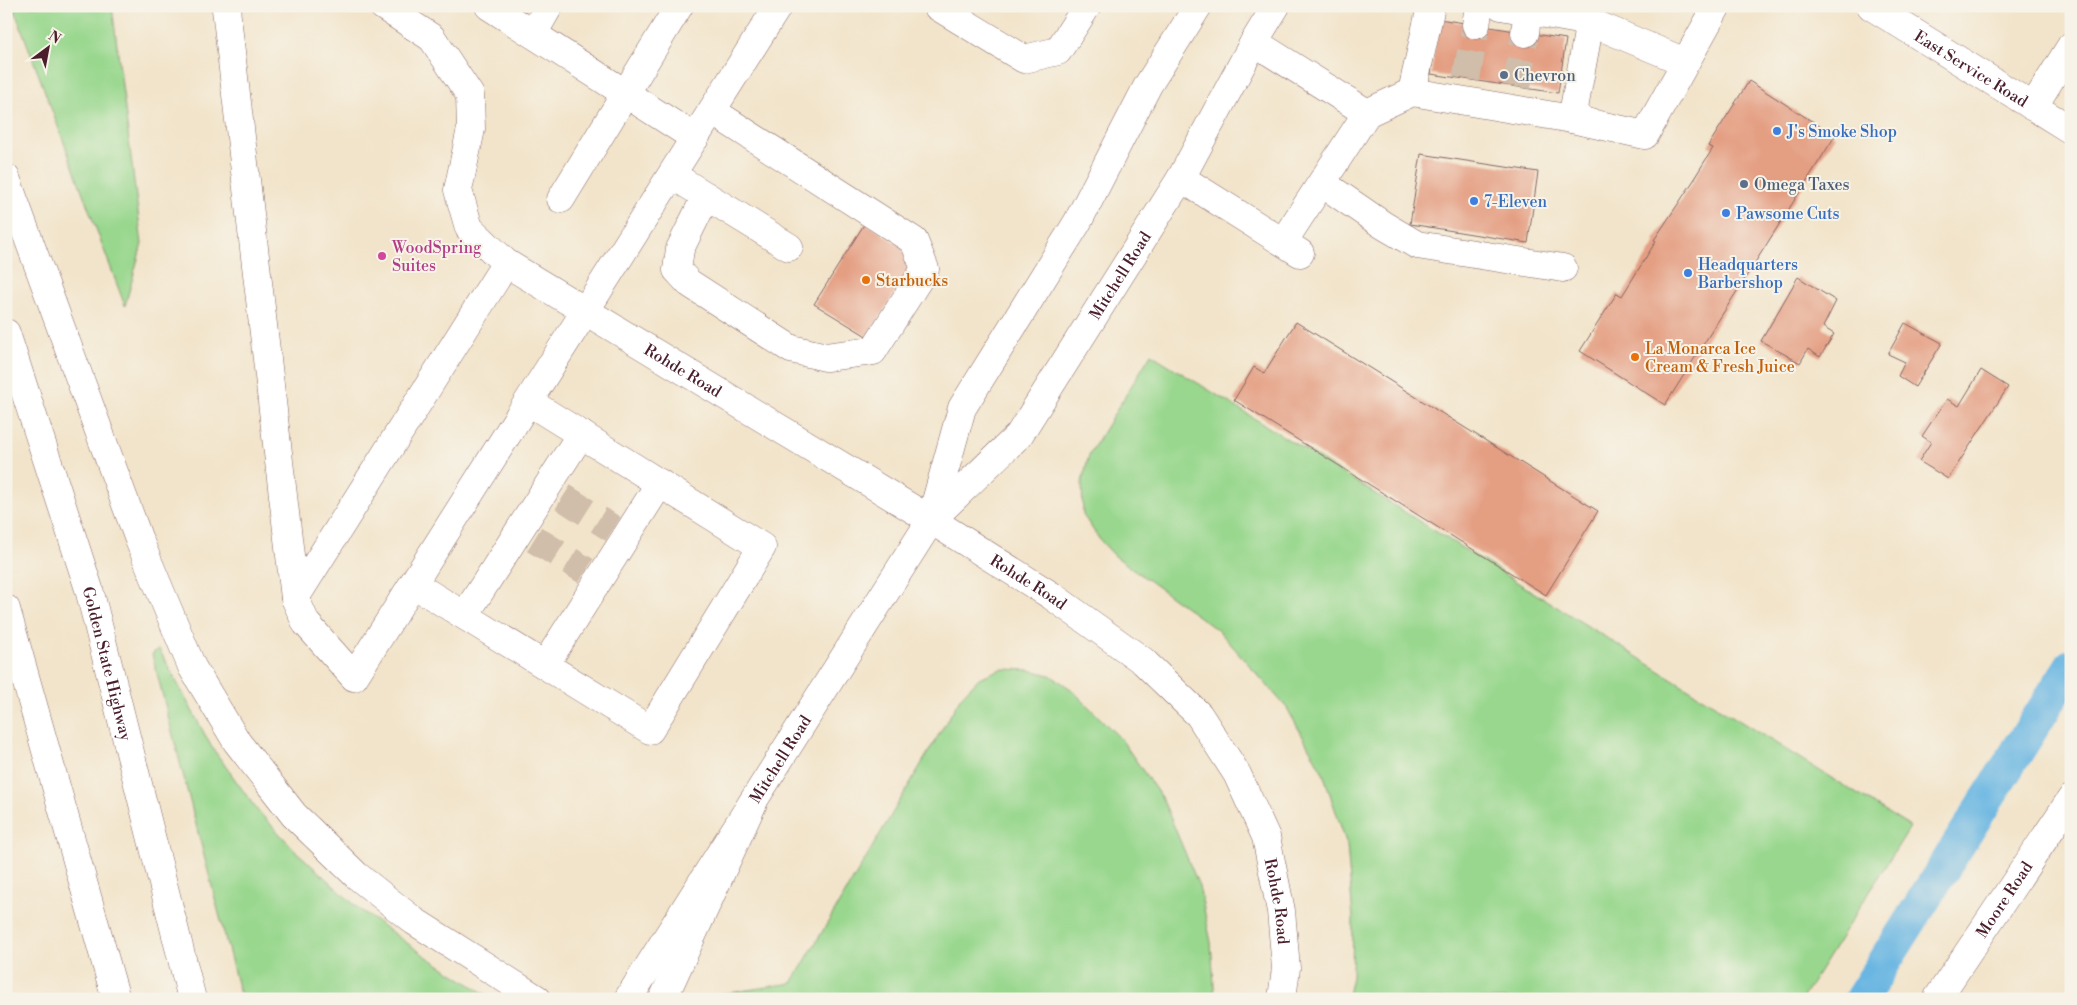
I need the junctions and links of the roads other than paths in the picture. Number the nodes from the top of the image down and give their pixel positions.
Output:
1 (228, 6) edge
2 (383, 6) edge
3 (489, 6) edge
4 (549, 6) edge
5 (679, 6) edge
6 (778, 6) edge
7 (937, 6) edge
8 (1087, 6) edge
9 (1198, 6) edge
10 (1276, 6) edge
11 (1431, 6) edge
12 (1501, 6) edge
13 (1717, 6) edge
14 (1871, 6) edge
15 (1590, 22) junction
16 (532, 34) junction
17 (1254, 42) junction
18 (2071, 46) edge
19 (1685, 62) junction
20 (1412, 92) junction
21 (626, 93) junction
22 (2033, 107) junction
23 (712, 111) junction
24 (1367, 113) junction
25 (1572, 119) junction
26 (2071, 130) edge
27 (695, 138) junction
28 (672, 175) junction
29 (6, 178) edge
30 (1181, 178) junction
31 (1322, 183) junction
32 (706, 196) junction
33 (561, 199) dead end
34 (789, 247) dead end
35 (506, 263) junction
36 (1563, 268) dead end
37 (586, 312) junction
38 (6, 333) edge
39 (529, 402) junction
40 (581, 434) junction
41 (660, 483) junction
42 (931, 520) junction
43 (413, 584) junction
44 (294, 598) junction
45 (6, 609) edge
46 (465, 616) junction
47 (545, 666) junction
48 (2071, 799) edge
49 (753, 802) junction
50 (116, 999) edge
51 (192, 999) edge
52 (537, 999) edge
53 (628, 999) edge
54 (663, 999) edge
55 (1282, 999) edge
56 (1937, 999) edge

1 - 44 main road
2 - 35 main road, Rohde Road
3 - 16 main road
4 - 16 main road
5 - 21 main road
6 - 23 main road
7 - 8 main road
9 - 42 main road, Mitchell Road
10 - 17 main road, Mitchell Road
11 - 20 main road
12 - 15 main road
13 - 19 main road
14 - 22 main road, East Service Road
15 - 19 main road
15 - 25 main road
16 - 21 main road
17 - 24 main road
17 - 30 main road, Mitchell Road
18 - 22 main road
19 - 25 main road
20 - 24 main road
20 - 25 main road
21 - 27 main road
21 - 33 main road
22 - 26 main road, East Service Road
23 - 27 main road
23 - 32 main road
24 - 31 main road
27 - 28 main road
28 - 32 main road
28 - 37 main road
29 - 52 main road
30 - 31 main road
30 - 42 main road, Mitchell Road
31 - 36 main road
32 - 34 main road
35 - 37 main road, Rohde Road
35 - 44 main road
37 - 39 main road
37 - 42 main road, Rohde Road
38 - 51 main road, Golden State Highway
39 - 40 main road
39 - 43 main road
40 - 41 main road
40 - 46 main road
41 - 47 main road
41 - 47 main road
42 - 49 main road, Mitchell Road
42 - 55 main road, Rohde Road
43 - 44 main road
43 - 46 main road
45 - 50 main road
46 - 47 main road
48 - 56 main road, Moore Road
49 - 53 main road, Mitchell Road
49 - 54 main road

